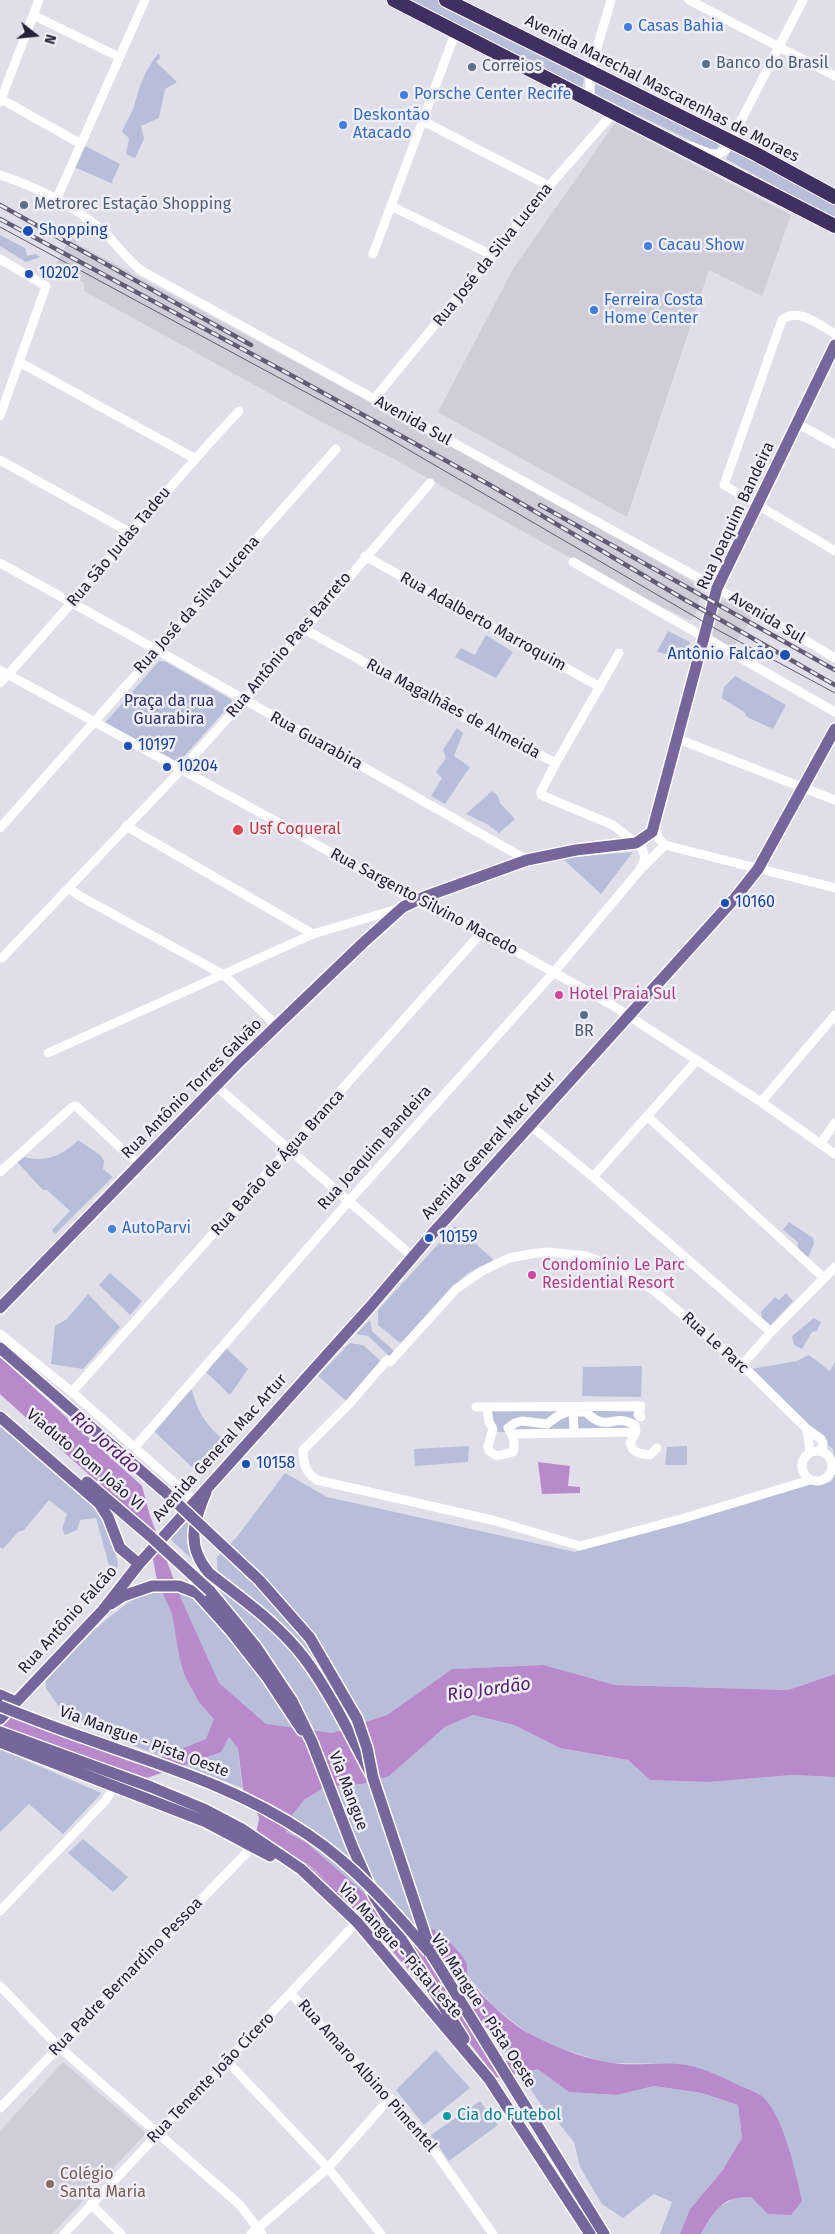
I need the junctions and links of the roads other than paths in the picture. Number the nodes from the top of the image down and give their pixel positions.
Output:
1 (39, 0) edge
2 (145, 0) edge
3 (394, 0) edge
4 (446, 0) edge
5 (611, 0) edge
6 (689, 0) edge
7 (804, 0) edge
8 (33, 15) junction
9 (456, 31) junction
10 (780, 46) junction
11 (119, 57) junction
12 (590, 72) junction
13 (835, 76) edge
14 (590, 100) junction
15 (0, 101) edge
16 (614, 112) junction
17 (421, 120) junction
18 (731, 142) junction
19 (81, 144) junction
20 (679, 146) junction
21 (0, 175) edge
22 (549, 186) junction
23 (835, 197) edge
24 (57, 198) junction
25 (391, 206) junction
26 (835, 226) edge
27 (373, 254) dead end
28 (494, 256) junction
29 (0, 259) edge
30 (835, 334) edge
31 (835, 345) edge
32 (19, 362) junction
33 (374, 400) junction
34 (239, 411) dead end
35 (0, 416) edge
36 (798, 424) junction
37 (835, 444) edge
38 (336, 449) dead end
39 (194, 458) junction
40 (0, 460) edge
41 (430, 483) dead end
42 (756, 505) junction
43 (131, 533) junction
44 (835, 551) edge
45 (366, 556) junction
46 (573, 562) dead end
47 (0, 563) edge
48 (717, 588) junction
49 (72, 603) junction
50 (304, 629) junction
51 (703, 638) junction
52 (157, 650) junction
53 (619, 653) dead end
54 (835, 658) edge
55 (4, 672) edge
56 (0, 683) edge
57 (600, 687) junction
58 (244, 701) junction
59 (835, 712) edge
60 (93, 722) junction
61 (835, 729) edge
62 (678, 739) junction
63 (556, 763) junction
64 (181, 770) junction
65 (802, 788) junction
66 (835, 800) edge
67 (126, 826) junction
68 (655, 826) junction
69 (0, 828) edge
70 (636, 843) junction
71 (665, 845) junction
72 (527, 860) junction
73 (758, 869) junction
74 (640, 870) junction
75 (69, 888) junction
76 (835, 888) edge
77 (415, 901) junction
78 (403, 907) junction
79 (482, 932) junction
80 (313, 934) junction
81 (2, 958) dead end
82 (555, 971) junction
83 (224, 975) junction
84 (630, 1015) junction
85 (835, 1015) edge
86 (277, 1026) junction
87 (48, 1053) dead end
88 (697, 1060) junction
89 (216, 1086) junction
90 (761, 1102) junction
91 (647, 1116) junction
92 (835, 1123) edge
93 (531, 1126) junction
94 (820, 1144) junction
95 (290, 1150) junction
96 (835, 1154) edge
97 (138, 1164) junction
98 (0, 1172) edge
99 (593, 1177) junction
100 (348, 1202) junction
101 (412, 1256) junction
102 (835, 1267) edge
103 (824, 1278) junction
104 (0, 1308) edge
105 (771, 1332) junction
106 (0, 1334) edge
107 (0, 1348) edge
108 (742, 1366) junction
109 (72, 1392) junction
110 (476, 1407) dead end
111 (487, 1408) junction
112 (0, 1409) edge
113 (573, 1409) junction
114 (0, 1417) edge
115 (642, 1417) dead end
116 (807, 1429) junction
117 (574, 1432) junction
118 (636, 1432) junction
119 (511, 1434) junction
120 (135, 1447) junction
121 (656, 1448) dead end
122 (822, 1452) junction
123 (810, 1453) junction
124 (810, 1480) junction
125 (208, 1486) junction
126 (164, 1491) joint
127 (195, 1501) junction
128 (150, 1536) joint
129 (142, 1561) junction
130 (103, 1610) junction
131 (0, 1695) edge
132 (9, 1706) edge
133 (0, 1719) edge
134 (0, 1732) edge
135 (0, 1742) edge
136 (312, 1742) junction
137 (373, 1778) junction
138 (114, 1786) junction
139 (253, 1846) junction
140 (324, 1890) junction
141 (0, 1911) edge
142 (357, 1922) junction
143 (432, 1955) junction
144 (0, 1986) edge
145 (291, 1994) junction
146 (58, 2046) junction
147 (228, 2061) junction
148 (489, 2079) junction
149 (390, 2098) junction
150 (0, 2108) edge
151 (158, 2132) junction
152 (328, 2168) junction
153 (91, 2204) junction
154 (256, 2232) edge
155 (64, 2234) edge
156 (121, 2234) edge
157 (381, 2234) edge
158 (492, 2234) edge
159 (590, 2234) edge
160 (604, 2234) edge

1 - 8 street
2 - 11 street
3 - 9 highway
4 - 12 highway, Avenida Marechal Mascarenhas de Moraes
5 - 12 street
6 - 10 street
7 - 10 street
8 - 11 street
8 - 15 street
9 - 14 highway
9 - 17 street
10 - 13 street
10 - 18 street
11 - 19 street
12 - 14 street
12 - 18 highway, Avenida Marechal Mascarenhas de Moraes
14 - 16 highway
15 - 19 street
16 - 20 highway
16 - 22 street, Rua José da Silva Lucena
17 - 22 street
17 - 25 street
18 - 20 street
18 - 23 highway, Avenida Marechal Mascarenhas de Moraes
19 - 24 street
20 - 26 highway
21 - 24 street, Avenida Sul
22 - 28 street, Rua José da Silva Lucena
24 - 33 street, Avenida Sul
25 - 27 street
25 - 28 street
28 - 33 street, Rua José da Silva Lucena
29 - 32 street
30 - 42 street
31 - 36 main road, Rua Joaquim Bandeira
32 - 35 street
32 - 39 street
33 - 48 street, Avenida Sul
34 - 39 street, Rua São Judas Tadeu
36 - 37 street
36 - 42 main road, Rua Joaquim Bandeira
38 - 52 street, Rua José da Silva Lucena
39 - 43 street, Rua São Judas Tadeu
40 - 43 street
41 - 45 street, Rua Antônio Paes Barreto
42 - 44 street
42 - 48 main road, Rua Joaquim Bandeira
43 - 49 street, Rua São Judas Tadeu
45 - 50 street, Rua Antônio Paes Barreto
45 - 57 street, Rua Adalberto Marroquim
46 - 51 street
47 - 49 street, Rua Guarabira
48 - 51 main road, Rua Joaquim Bandeira
48 - 54 street, Avenida Sul
49 - 52 street, Rua Guarabira
49 - 55 street, Rua São Judas Tadeu
50 - 58 street, Rua Antônio Paes Barreto
50 - 63 street, Rua Magalhães de Almeida
51 - 59 street
51 - 62 main road, Rua Joaquim Bandeira
52 - 58 street, Rua Guarabira
52 - 60 street, Rua José da Silva Lucena
53 - 57 street
55 - 56 street, Rua São Judas Tadeu
55 - 60 street, Rua Sargento Silvino Macedo
57 - 63 street
58 - 64 street, Rua Antônio Paes Barreto
58 - 72 street, Rua Guarabira
60 - 64 street, Rua Sargento Silvino Macedo
60 - 69 street, Rua José da Silva Lucena
61 - 65 main road, Avenida General Mac Artur
62 - 65 street
62 - 68 main road, Rua Joaquim Bandeira
63 - 70 street, Rua Magalhães de Almeida
64 - 67 street, Rua Antônio Paes Barreto
64 - 77 street, Rua Sargento Silvino Macedo
65 - 66 street
65 - 73 main road, Avenida General Mac Artur
67 - 75 street, Rua Antônio Paes Barreto
67 - 80 street
68 - 70 main road
68 - 71 street
70 - 72 main road, Rua Antônio Torres Galvão
70 - 74 street
71 - 73 street
71 - 74 street, Rua Joaquim Bandeira
72 - 77 main road, Rua Antônio Torres Galvão
73 - 76 street
73 - 84 main road, Avenida General Mac Artur
74 - 82 street, Rua Joaquim Bandeira
75 - 81 street, Rua Antônio Paes Barreto
75 - 83 street
77 - 78 main road, Rua Antônio Torres Galvão
77 - 79 street, Rua Sargento Silvino Macedo
78 - 80 street
78 - 86 main road, Rua Antônio Torres Galvão
79 - 82 street, Rua Sargento Silvino Macedo
79 - 95 street, Rua Barão de Água Branca
80 - 83 street
82 - 84 street, Rua Sargento Silvino Macedo
82 - 100 street, Rua Joaquim Bandeira
83 - 86 street
83 - 87 street
84 - 88 street, Rua Sargento Silvino Macedo
84 - 93 main road, Avenida General Mac Artur
85 - 90 street
86 - 89 main road, Rua Antônio Torres Galvão
88 - 90 street, Rua Sargento Silvino Macedo
88 - 91 street
89 - 95 street
89 - 97 main road, Rua Antônio Torres Galvão
90 - 94 street, Rua Sargento Silvino Macedo
91 - 99 street
91 - 103 street
92 - 94 street
93 - 99 street
93 - 101 main road, Avenida General Mac Artur
94 - 96 street, Rua Sargento Silvino Macedo
95 - 100 street
95 - 109 street, Rua Barão de Água Branca
97 - 98 street
97 - 104 main road, Rua Antônio Torres Galvão
99 - 105 street
100 - 101 street
100 - 120 street, Rua Joaquim Bandeira
101 - 125 main road, Avenida General Mac Artur
102 - 103 street
103 - 105 street
105 - 108 street
106 - 109 street
107 - 126 main road, Viaduto Dom João VI
108 - 116 street, Rua Le Parc
108 - 124 street, Rua Le Parc
109 - 120 street
110 - 111 street
111 - 113 street
111 - 119 street
112 - 128 main road, Viaduto Dom João VI
113 - 115 street
113 - 117 street
113 - 118 street
113 - 119 street
114 - 129 main road
116 - 122 street, Rua Le Parc
116 - 123 street
117 - 118 street
117 - 119 street
118 - 121 street
120 - 127 street
122 - 123 street
122 - 124 street, Rua Le Parc
123 - 124 street
125 - 127 main road, Avenida General Mac Artur
125 - 137 main road, bridge
126 - 137 main road, Via Mangue, bridge
127 - 129 main road, Avenida General Mac Artur
128 - 136 main road, Via Mangue, bridge
129 - 130 main road, Rua Antônio Falcão
130 - 132 main road, Rua Antônio Falcão
130 - 136 main road
131 - 132 main road, Via Mangue - Pista Oeste
132 - 133 main road, Rua Antônio Falcão
132 - 143 main road, Via Mangue - Pista Oeste, bridge
134 - 140 main road, Via Mangue - Pista Leste
135 - 138 main road
136 - 148 main road, Via Mangue, bridge
137 - 143 main road, Via Mangue, bridge
138 - 139 main road
138 - 141 street
139 - 140 main road
139 - 146 street, Rua Padre Bernardino Pessoa
140 - 142 main road, Via Mangue - Pista Leste
142 - 145 street, Rua Tenente João Cícero
142 - 148 main road, Via Mangue - Pista Leste
143 - 160 main road, Via Mangue - Pista Oeste
144 - 146 street
145 - 147 street, Rua Tenente João Cícero
145 - 149 street, Rua Amaro Albino Pimentel
146 - 150 street, Rua Padre Bernardino Pessoa
146 - 151 street
147 - 151 street, Rua Tenente João Cícero
147 - 152 street
148 - 159 main road, Via Mangue - Pista Leste
149 - 152 street
149 - 158 street, Rua Amaro Albino Pimentel
151 - 153 street, Rua Tenente João Cícero
151 - 154 street
152 - 154 street
152 - 157 street
153 - 155 street, Rua Tenente João Cícero
153 - 156 street

